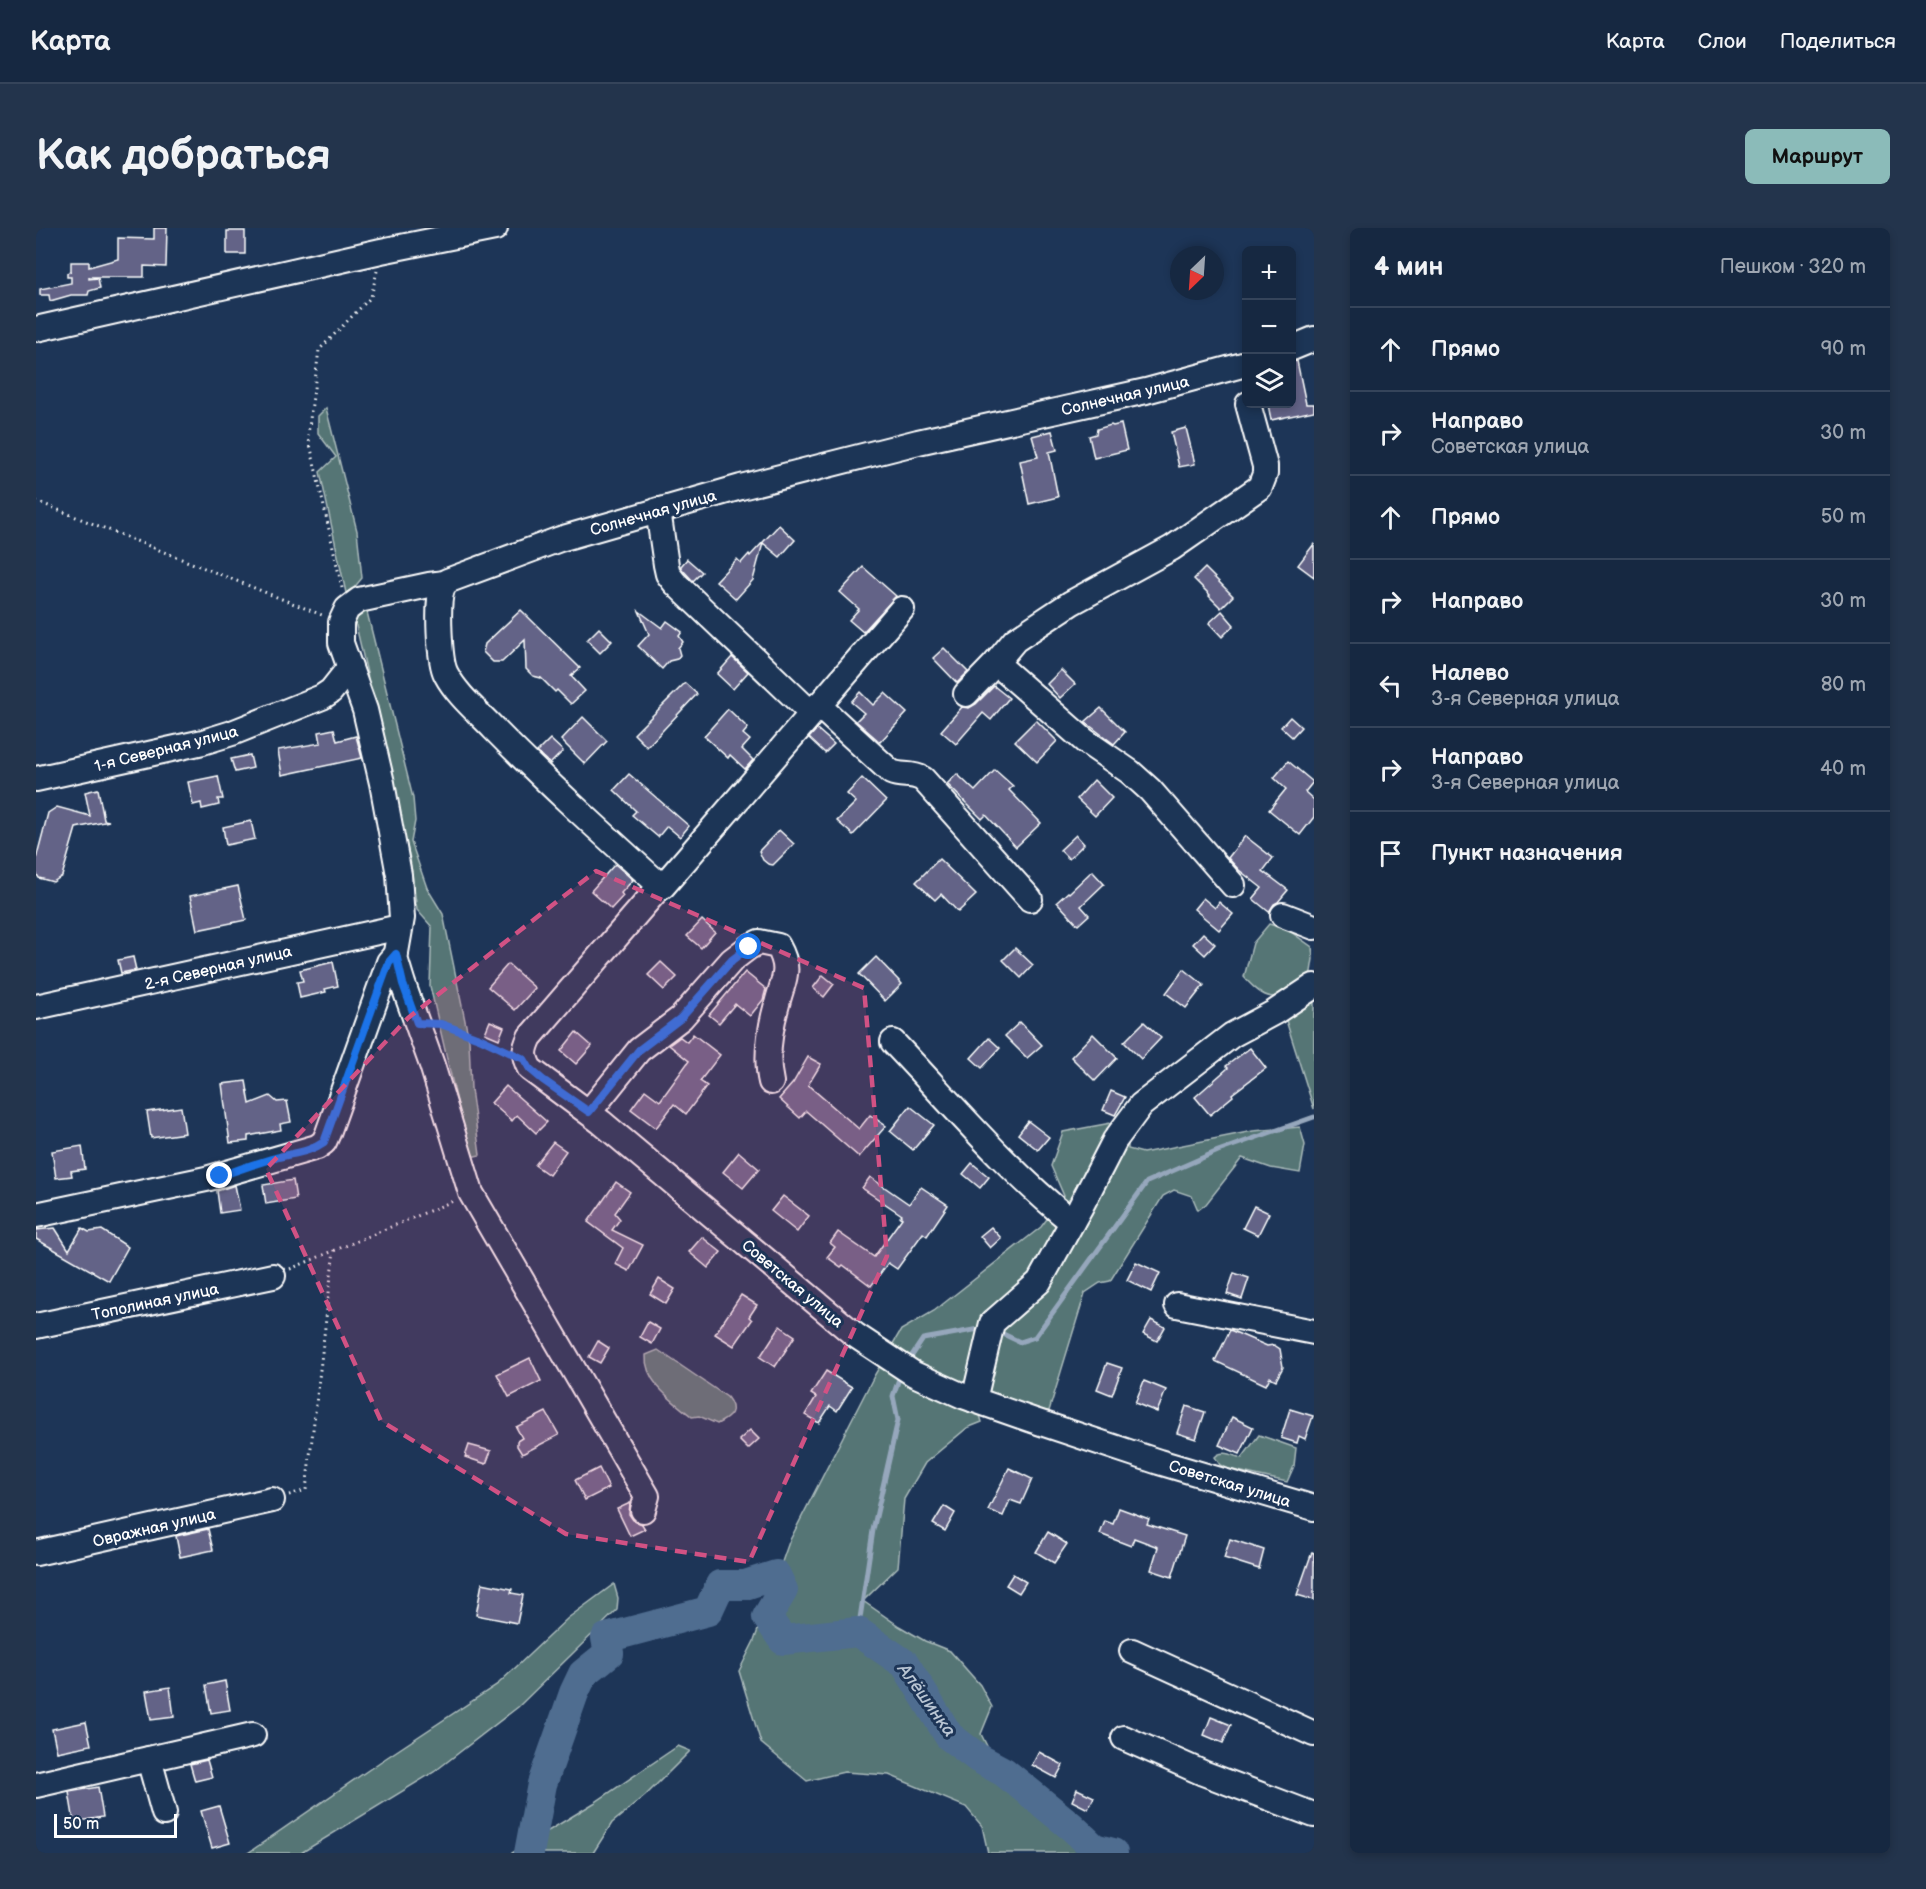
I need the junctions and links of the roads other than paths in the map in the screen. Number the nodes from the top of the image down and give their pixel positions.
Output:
1 (495, 228) edge
2 (393, 242) edge
3 (36, 330) edge
4 (1314, 339) edge
5 (1296, 346) edge
6 (1242, 365) edge
7 (1249, 408) edge
8 (658, 510) junction
9 (445, 583) junction
10 (902, 609) dead end
11 (996, 663) junction
12 (350, 667) junction
13 (966, 694) dead end
14 (815, 709) junction
15 (36, 779) edge
16 (1233, 885) dead end
17 (656, 888) junction
18 (1030, 899) dead end
19 (1283, 915) dead end
20 (400, 927) junction
21 (1314, 927) edge
22 (396, 954) junction
23 (1314, 986) edge
24 (36, 1007) edge
25 (893, 1042) dead end
26 (771, 1082) dead end
27 (589, 1112) junction
28 (36, 1215) edge
29 (1072, 1222) junction
30 (273, 1276) road end
31 (1177, 1305) dead end
32 (36, 1326) edge
33 (1314, 1332) edge
34 (974, 1400) junction
35 (272, 1500) road end
36 (1314, 1508) edge
37 (643, 1510) dead end
38 (36, 1553) edge
39 (1132, 1651) dead end
40 (1314, 1734) edge
41 (253, 1735) dead end
42 (1124, 1738) dead end
43 (149, 1759) junction
44 (36, 1785) edge
45 (164, 1813) dead end
46 (1314, 1815) edge

1 - 2 street
2 - 3 street
4 - 5 street
6 - 8 street, Солнечная улица
7 - 11 street
8 - 9 street, Солнечная улица
8 - 14 street
9 - 12 street, Солнечная улица
9 - 17 street
10 - 14 street
11 - 13 street
11 - 16 street
12 - 15 street, 1-я Северная улица
12 - 20 street
14 - 17 street
14 - 18 street
17 - 27 street, Советская улица
19 - 21 street
20 - 22 street
20 - 24 street, 2-я Северная улица
22 - 28 street
22 - 37 street
23 - 29 street
25 - 29 street
26 - 27 street
27 - 34 street, Советская улица
29 - 34 street
30 - 32 street, Тополиная улица
31 - 33 street
34 - 36 street, Советская улица
35 - 38 street, Овражная улица
39 - 40 street
41 - 43 street
42 - 46 street
43 - 44 street
43 - 45 street

